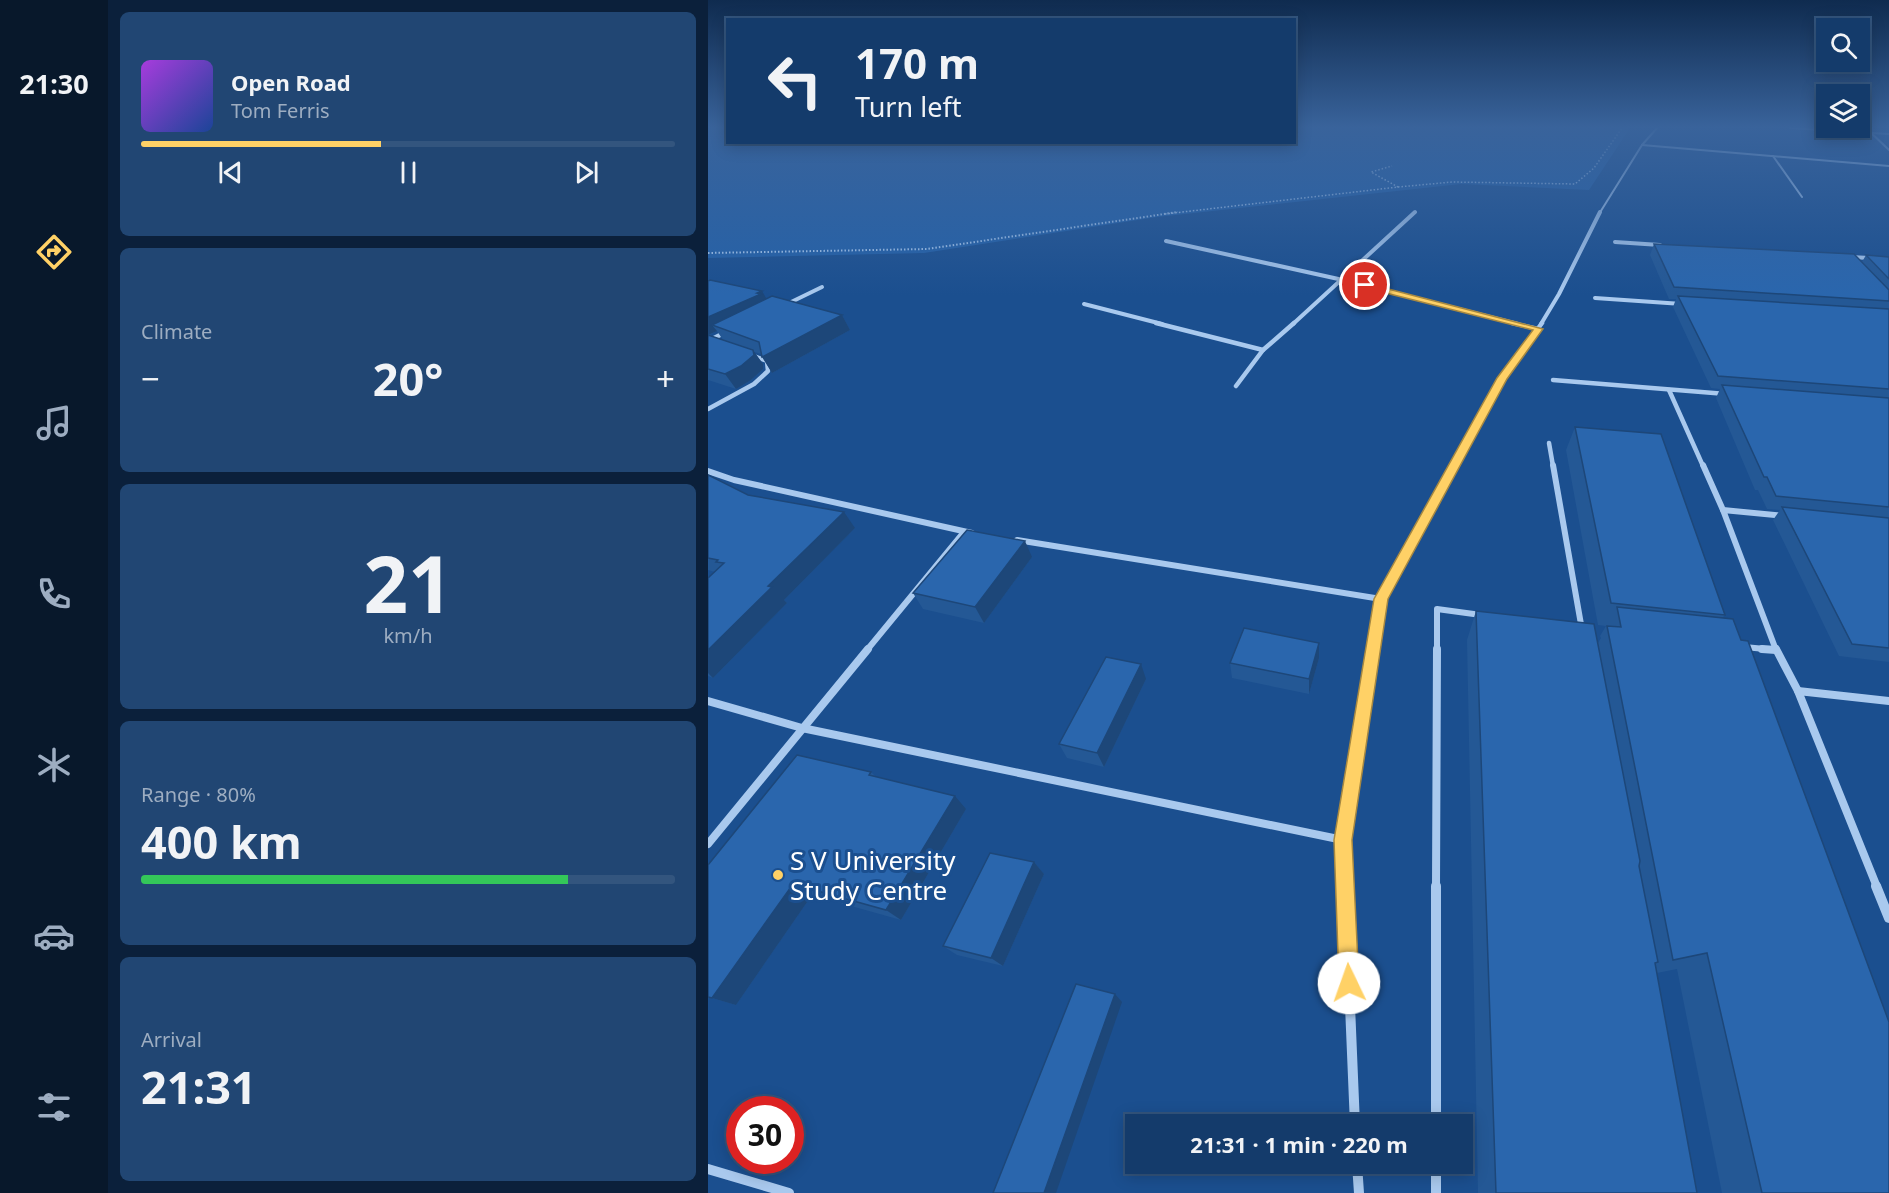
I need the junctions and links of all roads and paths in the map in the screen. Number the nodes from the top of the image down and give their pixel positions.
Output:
1 (1392, 184) edge
2 (1434, 184) edge
3 (1555, 184) edge
4 (1575, 184) edge
5 (1618, 184) edge
6 (1793, 184) edge
7 (1398, 187) junction
8 (1802, 197) dead end
9 (1415, 212) dead end
10 (1166, 241) dead end
11 (1616, 242) dead end
12 (1663, 245) edge
13 (708, 253) edge
14 (1889, 259) edge
15 (1852, 264) edge
16 (1344, 280) junction
17 (822, 287) dead end
18 (1595, 298) dead end
19 (1084, 304) dead end
20 (1689, 304) edge
21 (781, 306) edge
22 (1538, 329) junction
23 (730, 330) edge
24 (709, 340) edge
25 (720, 343) edge
26 (1263, 350) junction
27 (748, 354) edge
28 (1553, 380) dead end
29 (1236, 386) dead end
30 (1669, 390) junction
31 (1738, 395) edge
32 (708, 410) edge
33 (1549, 442) dead end
34 (708, 471) edge
35 (1723, 510) junction
36 (1794, 517) edge
37 (964, 531) junction
38 (976, 533) edge
39 (1011, 539) edge
40 (1381, 599) junction
41 (1493, 616) edge
42 (1571, 627) edge
43 (1582, 629) junction
44 (1593, 630) edge
45 (1584, 641) edge
46 (1731, 645) edge
47 (1776, 650) junction
48 (1798, 691) junction
49 (708, 701) edge
50 (1889, 701) edge
51 (802, 728) junction
52 (1343, 840) junction
53 (708, 844) edge
54 (1889, 918) edge
55 (1355, 1114) edge
56 (1436, 1114) edge
57 (708, 1169) edge
58 (1358, 1174) edge
59 (1436, 1174) edge
60 (789, 1193) edge
61 (1359, 1193) edge
62 (1436, 1193) edge

1 - 7 path
2 - 7 path
3 - 4 path
5 - 22 street
6 - 8 street
7 - 13 path
9 - 16 street
10 - 16 street
11 - 12 street
14 - 15 street
16 - 22 street
16 - 26 street
17 - 21 street
18 - 20 street
19 - 26 street
22 - 40 street
23 - 24 street
24 - 25 street
26 - 29 street
27 - 32 street
28 - 30 street
30 - 31 street
30 - 35 street
33 - 43 street
34 - 37 street
35 - 36 street
35 - 47 street
37 - 38 street
37 - 51 street
39 - 40 street
40 - 52 street
41 - 56 street
42 - 43 street
43 - 44 street
43 - 45 street
46 - 47 street
47 - 48 street
48 - 50 street
48 - 54 street
49 - 51 street
51 - 52 street
51 - 53 street
52 - 55 street
57 - 60 street
58 - 61 street
59 - 62 street

